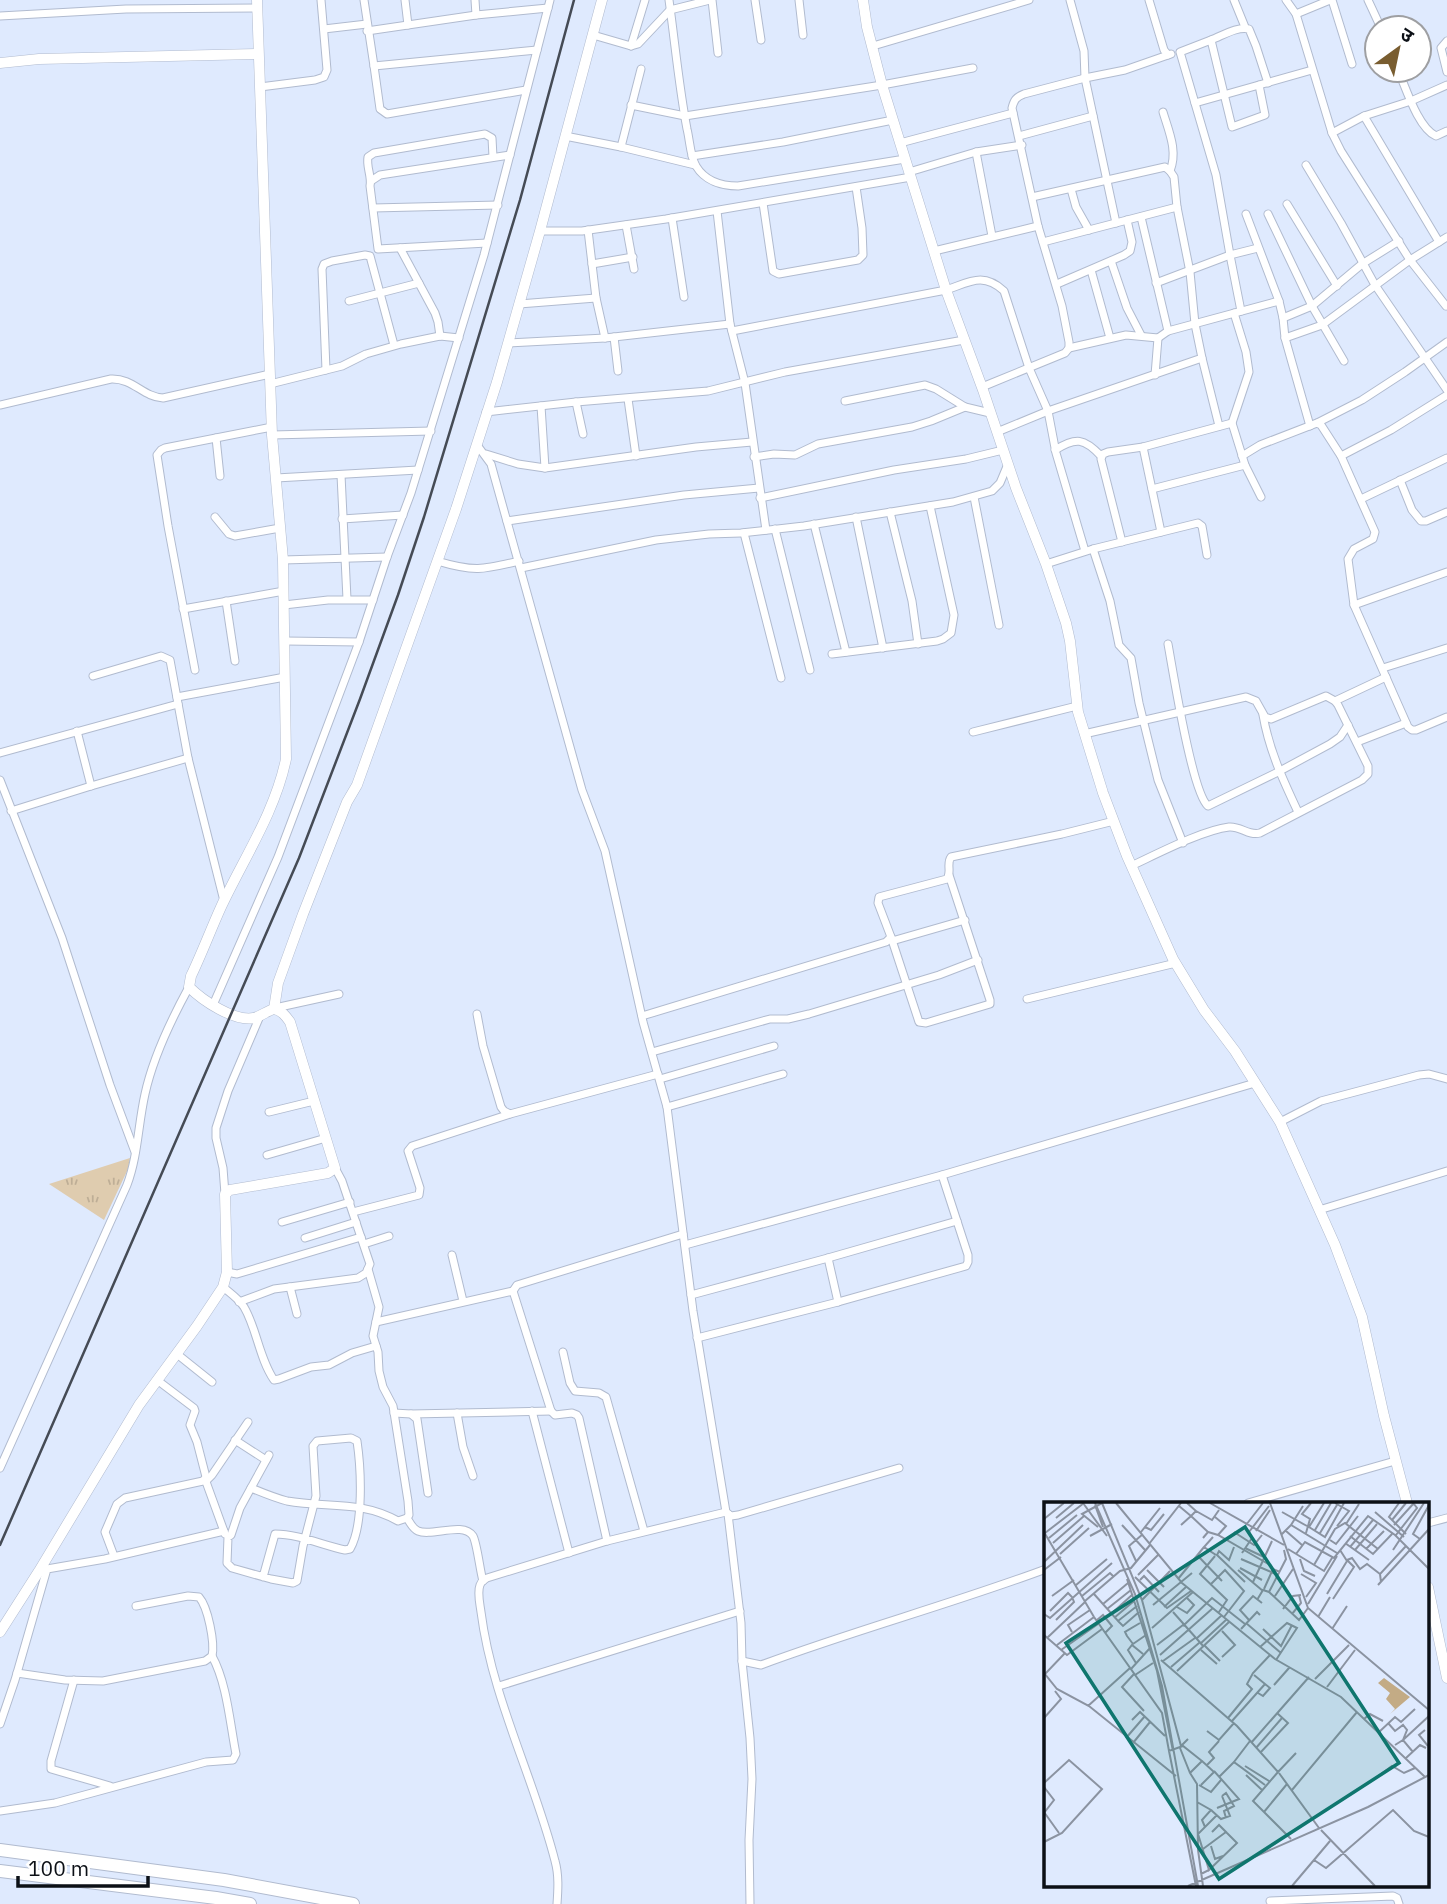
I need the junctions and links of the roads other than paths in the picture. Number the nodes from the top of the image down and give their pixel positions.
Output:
1 (321, 0) edge
2 (364, 0) edge
3 (405, 0) edge
4 (475, 0) edge
5 (602, 0) edge
6 (645, 0) edge
7 (669, 0) edge
8 (711, 0) edge
9 (755, 0) edge
10 (799, 0) edge
11 (863, 0) edge
12 (1028, 0) edge
13 (1070, 0) edge
14 (1149, 0) edge
15 (1234, 0) edge
16 (1286, 0) edge
17 (1331, 0) edge
18 (257, 4) edge
19 (549, 4) edge
20 (670, 9) junction
21 (1296, 14) junction
22 (476, 15) junction
23 (0, 16) edge
24 (408, 25) junction
25 (367, 27) junction
26 (1245, 27) junction
27 (324, 29) junction
28 (803, 35) dead end
29 (593, 36) junction
30 (761, 40) dead end
31 (1211, 40) junction
32 (1447, 41) edge
33 (631, 46) junction
34 (873, 46) junction
35 (537, 50) junction
36 (718, 52) dead end
37 (1180, 52) junction
38 (258, 54) junction
39 (1168, 55) junction
40 (0, 63) edge
41 (1353, 64) dead end
42 (374, 66) junction
43 (973, 68) dead end
44 (641, 69) dead end
45 (1312, 70) junction
46 (1447, 72) edge
47 (1085, 78) junction
48 (1268, 83) junction
49 (1404, 84) edge
50 (882, 85) junction
51 (1447, 85) edge
52 (1259, 86) junction
53 (260, 87) junction
54 (526, 90) junction
55 (1223, 95) junction
56 (1411, 101) junction
57 (1195, 103) junction
58 (631, 105) junction
59 (1163, 112) dead end
60 (1013, 113) junction
61 (685, 116) junction
62 (1093, 116) junction
63 (1364, 116) junction
64 (893, 120) junction
65 (1447, 131) edge
66 (1332, 133) junction
67 (565, 136) junction
68 (1019, 136) junction
69 (900, 143) junction
70 (1021, 145) junction
71 (621, 147) junction
72 (976, 152) junction
73 (510, 155) junction
74 (692, 156) junction
75 (494, 157) junction
76 (905, 159) junction
77 (695, 164) junction
78 (1306, 165) dead end
79 (1170, 171) junction
80 (910, 174) junction
81 (371, 181) junction
82 (1107, 181) junction
83 (856, 187) junction
84 (1071, 188) junction
85 (1032, 197) junction
86 (763, 203) junction
87 (1287, 204) dead end
88 (498, 205) junction
89 (1177, 207) junction
90 (373, 208) junction
91 (718, 211) junction
92 (1246, 214) dead end
93 (1268, 214) dead end
94 (1141, 217) junction
95 (672, 218) junction
96 (1127, 220) junction
97 (1116, 223) junction
98 (626, 225) junction
99 (1038, 226) junction
100 (587, 230) junction
101 (1089, 230) junction
102 (540, 231) junction
103 (992, 236) junction
104 (1447, 237) edge
105 (1399, 241) junction
106 (1043, 242) junction
107 (1439, 242) junction
108 (487, 243) junction
109 (1258, 247) junction
110 (400, 248) junction
111 (934, 251) junction
112 (1230, 255) junction
113 (633, 257) junction
114 (1410, 260) junction
115 (1111, 261) junction
116 (592, 264) junction
117 (1362, 264) junction
118 (635, 269) dead end
119 (1091, 270) junction
120 (1190, 272) junction
121 (419, 283) junction
122 (1156, 283) junction
123 (1057, 284) junction
124 (1375, 285) junction
125 (1337, 286) junction
126 (946, 290) junction
127 (381, 294) junction
128 (684, 297) dead end
129 (597, 298) junction
130 (1279, 301) junction
131 (349, 302) dead end
132 (519, 304) junction
133 (1312, 306) junction
134 (1446, 306) edge
135 (1238, 312) junction
136 (1283, 317) junction
137 (1195, 324) junction
138 (1322, 325) junction
139 (731, 328) junction
140 (1168, 331) junction
141 (1141, 335) junction
142 (440, 336) junction
143 (609, 337) junction
144 (459, 338) junction
145 (1110, 338) junction
146 (1157, 338) junction
147 (1285, 338) junction
148 (964, 340) junction
149 (1447, 342) edge
150 (508, 344) junction
151 (394, 345) junction
152 (1069, 348) junction
153 (1424, 357) junction
154 (1202, 358) junction
155 (1344, 361) dead end
156 (1029, 368) junction
157 (326, 370) junction
158 (618, 371) dead end
159 (1155, 375) junction
160 (270, 379) junction
161 (745, 383) junction
162 (982, 387) junction
163 (1447, 393) edge
164 (628, 399) junction
165 (845, 401) dead end
166 (576, 402) junction
167 (0, 405) edge
168 (541, 406) junction
169 (965, 407) junction
170 (1048, 411) junction
171 (486, 412) junction
172 (990, 413) junction
173 (1233, 423) junction
174 (1313, 424) junction
175 (1219, 426) junction
176 (272, 431) junction
177 (431, 431) junction
178 (997, 432) junction
179 (583, 434) dead end
180 (216, 438) junction
181 (752, 442) junction
182 (477, 445) junction
183 (1143, 447) junction
184 (1003, 450) junction
185 (1055, 450) junction
186 (485, 454) junction
187 (636, 456) junction
188 (1101, 456) junction
189 (1341, 456) junction
190 (754, 457) junction
191 (1447, 458) edge
192 (1244, 461) junction
193 (1008, 464) junction
194 (545, 468) junction
195 (418, 471) junction
196 (341, 475) junction
197 (220, 476) dead end
198 (276, 478) junction
199 (1400, 480) junction
200 (759, 488) junction
201 (1152, 489) junction
202 (974, 497) junction
203 (1261, 497) dead end
204 (760, 498) junction
205 (1361, 499) junction
206 (930, 506) junction
207 (890, 512) junction
208 (1447, 512) edge
209 (403, 515) junction
210 (856, 516) junction
211 (215, 517) dead end
212 (342, 519) junction
213 (507, 522) junction
214 (814, 524) junction
215 (280, 528) junction
216 (775, 529) junction
217 (766, 530) junction
218 (744, 533) junction
219 (1161, 533) junction
220 (1122, 542) junction
221 (1089, 550) junction
222 (1207, 555) dead end
223 (387, 557) junction
224 (344, 558) junction
225 (283, 561) junction
226 (437, 561) junction
227 (520, 564) junction
228 (1046, 564) junction
229 (1447, 572) edge
230 (284, 590) junction
231 (347, 599) junction
232 (373, 600) junction
233 (226, 601) junction
234 (284, 605) junction
235 (1354, 605) junction
236 (183, 608) junction
237 (999, 625) dead end
238 (285, 640) junction
239 (359, 642) junction
240 (918, 644) junction
241 (1168, 644) dead end
242 (883, 648) junction
243 (1447, 648) edge
244 (846, 652) junction
245 (832, 654) dead end
246 (235, 661) dead end
247 (1383, 668) junction
248 (195, 670) dead end
249 (810, 670) dead end
250 (93, 676) dead end
251 (285, 677) junction
252 (1386, 677) junction
253 (781, 678) dead end
254 (177, 701) junction
255 (1335, 701) junction
256 (1077, 706) junction
257 (1181, 712) junction
258 (1263, 714) junction
259 (1447, 717) edge
260 (1143, 721) junction
261 (1406, 723) junction
262 (1348, 726) junction
263 (77, 732) junction
264 (973, 732) dead end
265 (1084, 734) junction
266 (1357, 742) junction
267 (0, 752) edge
268 (188, 758) junction
269 (1278, 772) junction
270 (0, 780) edge
271 (91, 786) junction
272 (11, 811) junction
273 (1298, 812) junction
274 (1114, 821) junction
275 (1183, 843) junction
276 (1131, 866) junction
277 (949, 875) junction
278 (224, 902) junction
279 (965, 920) junction
280 (892, 939) junction
281 (978, 960) junction
282 (1176, 963) junction
283 (906, 985) junction
284 (189, 987) junction
285 (339, 994) dead end
286 (1027, 999) dead end
287 (213, 1005) junction
288 (274, 1009) junction
289 (477, 1014) dead end
290 (260, 1016) junction
291 (642, 1016) junction
292 (774, 1046) dead end
293 (652, 1052) junction
294 (783, 1074) dead end
295 (659, 1076) junction
296 (1447, 1079) edge
297 (1255, 1083) junction
298 (314, 1101) junction
299 (667, 1107) junction
300 (269, 1112) dead end
301 (510, 1114) junction
302 (1280, 1122) junction
303 (326, 1138) junction
304 (267, 1155) dead end
305 (136, 1156) junction
306 (335, 1168) junction
307 (1447, 1171) edge
308 (942, 1175) junction
309 (225, 1194) junction
310 (350, 1202) junction
311 (1319, 1210) junction
312 (353, 1212) junction
313 (957, 1221) junction
314 (282, 1222) dead end
315 (356, 1222) junction
316 (683, 1234) junction
317 (389, 1236) dead end
318 (305, 1238) dead end
319 (363, 1240) junction
320 (685, 1245) junction
321 (452, 1255) dead end
322 (828, 1258) junction
323 (369, 1269) junction
324 (227, 1272) junction
325 (223, 1287) junction
326 (290, 1287) junction
327 (513, 1291) junction
328 (691, 1295) junction
329 (463, 1301) junction
330 (239, 1302) junction
331 (838, 1302) junction
332 (297, 1314) dead end
333 (376, 1322) junction
334 (697, 1338) junction
335 (376, 1346) junction
336 (564, 1352) dead end
337 (177, 1354) junction
338 (157, 1380) junction
339 (212, 1382) dead end
340 (532, 1411) junction
341 (551, 1411) junction
342 (394, 1413) junction
343 (457, 1413) junction
344 (411, 1414) junction
345 (248, 1422) dead end
346 (235, 1440) junction
347 (1395, 1461) junction
348 (0, 1468) edge
349 (899, 1468) dead end
350 (473, 1476) dead end
351 (205, 1480) junction
352 (251, 1488) junction
353 (428, 1493) dead end
354 (1252, 1502) edge
355 (1407, 1502) edge
356 (314, 1503) junction
357 (360, 1507) junction
358 (727, 1513) junction
359 (407, 1518) junction
360 (643, 1531) junction
361 (226, 1534) junction
362 (304, 1539) junction
363 (607, 1541) junction
364 (569, 1553) junction
365 (114, 1556) junction
366 (43, 1570) junction
367 (1044, 1570) edge
368 (263, 1577) junction
369 (483, 1581) junction
370 (1430, 1595) edge
371 (136, 1606) dead end
372 (740, 1611) junction
373 (0, 1632) edge
374 (212, 1656) junction
375 (1445, 1656) edge
376 (742, 1661) junction
377 (17, 1673) junction
378 (1447, 1678) edge
379 (74, 1681) junction
380 (499, 1686) junction
381 (1, 1719) edge
382 (112, 1787) junction
383 (0, 1811) edge
384 (0, 1850) edge
385 (0, 1871) edge
386 (1270, 1901) dead end
387 (250, 1904) edge
388 (353, 1904) edge
389 (557, 1904) edge
390 (750, 1904) edge
391 (1399, 1904) edge

1 - 27 street
2 - 25 street
3 - 24 street
4 - 22 street
5 - 29 street
6 - 33 street
7 - 20 street
8 - 20 street
8 - 36 street
9 - 30 street
10 - 28 street
11 - 34 street
12 - 34 street
13 - 47 street
14 - 39 street
15 - 26 street
16 - 21 street
17 - 21 street
17 - 41 street
18 - 23 street
18 - 38 street
19 - 22 street
19 - 35 street
20 - 33 street
20 - 61 street
21 - 45 street
22 - 24 street
24 - 25 street
25 - 27 street
25 - 42 street
26 - 31 street
26 - 48 street
27 - 53 street
29 - 33 street
29 - 67 street
31 - 37 street
31 - 55 street
32 - 46 street
34 - 50 street
35 - 42 street
35 - 54 street
37 - 39 street
37 - 57 street
38 - 40 street
38 - 53 street
39 - 47 street
42 - 54 street
43 - 50 street
44 - 58 street
45 - 48 street
45 - 66 street
47 - 60 street
47 - 62 street
48 - 52 street
49 - 56 street
50 - 61 street
50 - 64 street
51 - 56 street
52 - 55 street
52 - 55 street
53 - 160 street
54 - 73 street
55 - 57 street
56 - 63 street
56 - 65 street
57 - 112 street
58 - 61 street
58 - 71 street
59 - 79 street
60 - 68 street
60 - 69 street
61 - 74 street
62 - 68 street
62 - 82 street
63 - 66 street
63 - 107 street
64 - 69 street
64 - 74 street
66 - 105 street
67 - 71 street
67 - 102 street
68 - 70 street
69 - 76 street
70 - 72 street
70 - 85 street
71 - 77 street
72 - 80 street
72 - 103 street
73 - 75 street
73 - 88 street
74 - 77 street
75 - 81 street
75 - 81 street
76 - 77 street
76 - 80 street
78 - 117 street
79 - 82 street
79 - 89 street
80 - 83 street
80 - 111 street
81 - 90 street
82 - 84 street
82 - 97 street
83 - 86 street
83 - 86 street
84 - 85 street
84 - 101 street
85 - 99 street
86 - 91 street
87 - 125 street
88 - 90 street
88 - 108 street
89 - 94 street
89 - 120 street
90 - 110 street
91 - 95 street
91 - 139 street
92 - 109 street
93 - 133 street
94 - 96 street
94 - 122 street
95 - 98 street
95 - 128 street
96 - 97 street
96 - 115 street
97 - 101 street
98 - 100 street
98 - 113 street
99 - 103 street
99 - 106 street
100 - 102 street
100 - 116 street
101 - 106 street
102 - 132 street
103 - 111 street
104 - 107 street
105 - 114 street
105 - 117 street
106 - 123 street
107 - 114 street
108 - 110 street
108 - 144 street
109 - 112 street
109 - 130 street
110 - 121 street
111 - 126 street
112 - 120 street
112 - 135 street
113 - 116 street
113 - 118 street
114 - 124 street
114 - 134 street
115 - 119 street
115 - 141 street
116 - 129 street
117 - 124 street
117 - 125 street
119 - 123 street
119 - 145 street
120 - 122 street
120 - 137 street
121 - 127 street
121 - 142 street
122 - 140 street
123 - 152 street
124 - 138 street
124 - 153 street
125 - 133 street
126 - 139 street
126 - 148 street
126 - 156 street
127 - 131 street
127 - 151 street
127 - 157 street
129 - 132 street
129 - 143 street
130 - 135 street
130 - 136 street
132 - 150 street
133 - 136 street
133 - 138 street
135 - 137 street
135 - 173 street
136 - 147 street
137 - 140 street
137 - 154 street
138 - 147 street
138 - 155 street
139 - 143 street
139 - 161 street
140 - 146 street
141 - 145 street
141 - 146 street
142 - 144 street
142 - 151 street
143 - 150 street
143 - 158 street
144 - 177 street
145 - 152 street
146 - 159 street
147 - 174 street
148 - 161 street
148 - 162 street
149 - 153 street
150 - 171 street
151 - 157 street
152 - 156 street
153 - 163 street
153 - 174 street
154 - 159 street
154 - 175 street
156 - 162 street
156 - 170 street
157 - 160 street
159 - 170 street
160 - 167 street
160 - 176 street
161 - 164 street
161 - 181 street
162 - 172 street
163 - 189 street
164 - 166 street
164 - 187 street
165 - 169 street
166 - 168 street
166 - 179 street
168 - 171 street
168 - 194 street
169 - 172 street
169 - 190 street
170 - 178 street
170 - 185 street
171 - 182 street
172 - 178 street
173 - 175 street
173 - 192 street
174 - 189 street
174 - 192 street
175 - 183 street
176 - 177 street
176 - 180 street
176 - 198 street
177 - 195 street
178 - 184 street
180 - 197 street
180 - 236 street
181 - 187 street
181 - 190 street
182 - 186 street
182 - 226 street
183 - 188 street
183 - 201 street
184 - 193 street
184 - 204 street
185 - 188 street
185 - 221 street
186 - 194 street
186 - 213 street
187 - 194 street
188 - 220 street
189 - 205 street
190 - 200 street
191 - 199 street
192 - 201 street
192 - 203 street
193 - 202 street
193 - 228 street
195 - 196 street
195 - 209 street
196 - 198 street
196 - 212 street
198 - 215 street
199 - 205 street
199 - 208 street
200 - 204 street
200 - 213 street
201 - 219 street
202 - 206 street
202 - 237 street
204 - 217 street
205 - 235 street
206 - 207 street
206 - 240 street
207 - 210 street
207 - 240 street
209 - 212 street
209 - 223 street
210 - 214 street
210 - 242 street
211 - 215 street
212 - 224 street
213 - 227 street
214 - 216 street
214 - 244 street
215 - 225 street
216 - 217 street
216 - 249 street
217 - 218 street
218 - 227 street
218 - 253 street
219 - 220 street
219 - 222 street
220 - 221 street
221 - 228 street
221 - 260 street
223 - 224 street
223 - 232 street
224 - 225 street
224 - 231 street
225 - 230 street
226 - 227 street
226 - 288 street
227 - 291 street
228 - 256 street
229 - 235 street
230 - 233 street
230 - 234 street
231 - 232 street
231 - 234 street
232 - 239 street
233 - 236 street
233 - 246 street
234 - 238 street
235 - 247 street
236 - 248 street
238 - 239 street
238 - 251 street
239 - 287 street
240 - 242 street
241 - 257 street
242 - 244 street
243 - 247 street
244 - 245 street
247 - 252 street
250 - 254 street
251 - 254 street
251 - 278 street
252 - 255 street
252 - 261 street
254 - 263 street
254 - 268 street
255 - 258 street
255 - 262 street
256 - 264 street
256 - 265 street
257 - 258 street
257 - 260 street
257 - 269 street
258 - 269 street
259 - 261 street
260 - 265 street
260 - 275 street
261 - 266 street
262 - 266 street
262 - 269 street
263 - 267 street
263 - 271 street
265 - 274 street
266 - 273 street
268 - 271 street
268 - 278 street
269 - 273 street
270 - 272 street
271 - 272 street
272 - 305 street
273 - 275 street
274 - 276 street
274 - 277 street
275 - 276 street
276 - 282 street
277 - 279 street
277 - 280 street
278 - 284 street
279 - 280 street
279 - 281 street
280 - 283 street
280 - 291 street
281 - 283 street
281 - 283 street
282 - 286 street
282 - 297 street
283 - 293 street
284 - 287 street
284 - 305 street
285 - 288 street
287 - 290 street
288 - 290 street
288 - 298 street
289 - 301 street
290 - 309 street
291 - 293 street
292 - 295 street
293 - 295 street
294 - 299 street
295 - 299 street
295 - 301 street
296 - 302 street
297 - 302 street
297 - 308 street
298 - 300 street
298 - 303 street
299 - 316 street
301 - 312 street
302 - 311 street
303 - 304 street
303 - 306 street
305 - 348 street
306 - 309 street
306 - 310 street
307 - 311 street
308 - 313 street
308 - 320 street
309 - 324 street
310 - 312 street
310 - 314 street
311 - 347 street
312 - 315 street
313 - 322 street
313 - 331 street
315 - 318 street
315 - 319 street
316 - 320 street
316 - 327 street
317 - 319 street
319 - 323 street
319 - 324 street
320 - 328 street
321 - 329 street
322 - 328 street
322 - 331 street
323 - 326 street
323 - 333 street
324 - 325 street
325 - 330 street
325 - 337 street
326 - 330 street
326 - 332 street
327 - 329 street
327 - 341 street
328 - 334 street
329 - 333 street
330 - 335 street
331 - 334 street
333 - 335 street
334 - 358 street
335 - 342 street
336 - 360 street
337 - 338 street
337 - 339 street
338 - 351 street
338 - 366 street
340 - 341 street
340 - 343 street
340 - 364 street
341 - 363 street
342 - 344 street
342 - 359 street
343 - 344 street
343 - 350 street
344 - 353 street
345 - 346 street
346 - 351 street
346 - 352 street
347 - 354 street
347 - 355 street
349 - 358 street
351 - 361 street
351 - 365 street
352 - 356 street
352 - 361 street
356 - 357 street
356 - 357 street
356 - 362 street
357 - 359 street
357 - 362 street
358 - 360 street
358 - 372 street
359 - 369 street
360 - 363 street
361 - 365 street
361 - 368 street
362 - 368 street
362 - 368 street
363 - 364 street
364 - 369 street
365 - 366 street
366 - 373 street
366 - 377 street
367 - 376 street
369 - 380 street
370 - 375 street
371 - 374 street
372 - 376 street
372 - 380 street
374 - 379 street
374 - 382 street
375 - 378 street
376 - 390 street
377 - 379 street
377 - 381 street
379 - 382 street
380 - 389 street
382 - 383 street
384 - 388 highway
385 - 387 highway
386 - 391 street

